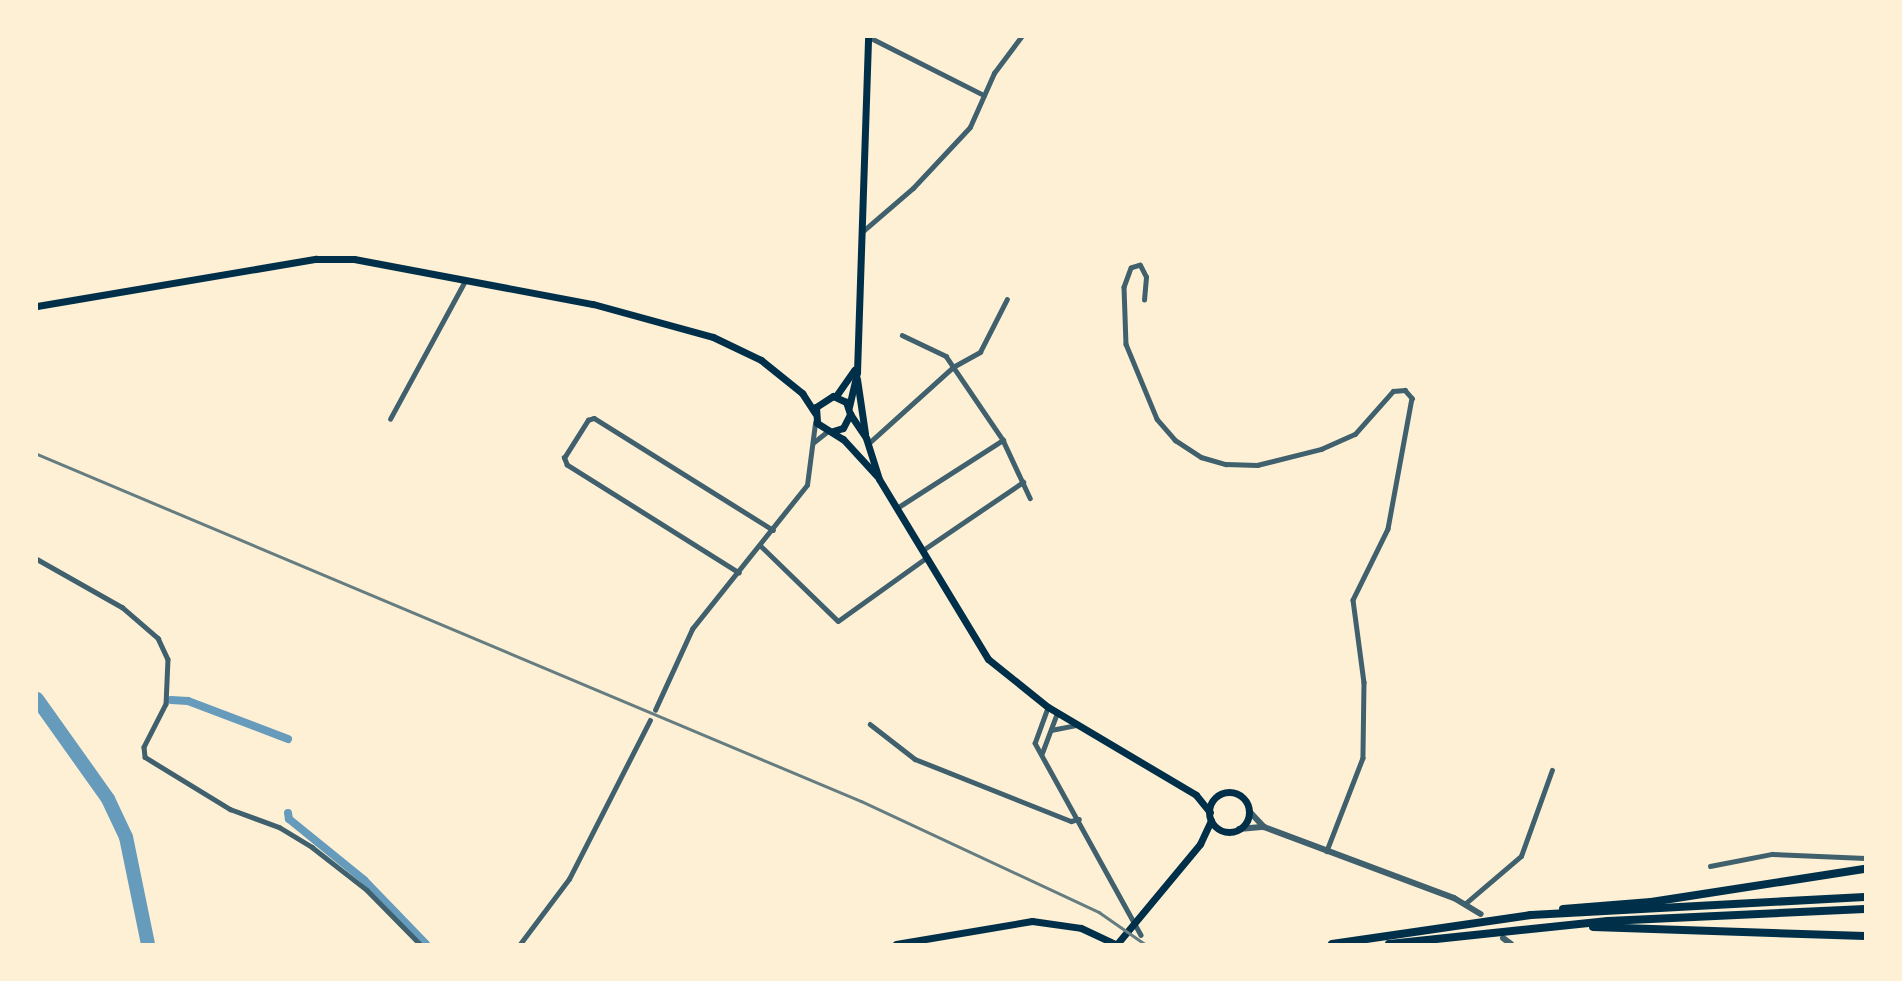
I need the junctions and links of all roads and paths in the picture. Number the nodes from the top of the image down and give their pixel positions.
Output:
1 (868, 37) edge
2 (1021, 37) edge
3 (984, 95) junction
4 (862, 233) junction
5 (465, 281) junction
6 (1007, 299) dead end
7 (1143, 300) dead end
8 (37, 306) edge
9 (902, 335) dead end
10 (953, 367) junction
11 (857, 368) junction
12 (802, 393) junction
13 (836, 396) junction
14 (823, 398) junction
15 (849, 411) junction
16 (815, 416) junction
17 (390, 419) dead end
18 (830, 431) junction
19 (1003, 440) junction
20 (868, 444) junction
21 (811, 445) junction
22 (859, 458) junction
23 (879, 479) junction
24 (1023, 482) junction
25 (1030, 498) dead end
26 (897, 509) junction
27 (772, 530) junction
28 (761, 546) junction
29 (925, 553) junction
30 (37, 559) edge
31 (739, 573) junction
32 (1048, 707) junction
33 (655, 710) dead end
34 (1057, 712) junction
35 (650, 720) dead end
36 (870, 724) dead end
37 (1078, 725) junction
38 (1050, 731) junction
39 (1042, 754) junction
40 (1552, 770) dead end
41 (1196, 795) junction
42 (1215, 798) junction
43 (1249, 811) junction
44 (1211, 816) junction
45 (1079, 819) junction
46 (1264, 827) junction
47 (1221, 830) junction
48 (1239, 830) junction
49 (1200, 844) junction
50 (1327, 851) junction
51 (1865, 858) edge
52 (1710, 866) dead end
53 (1865, 869) edge
54 (1865, 897) edge
55 (1466, 903) junction
56 (1865, 909) edge
57 (1480, 914) dead end
58 (1531, 915) junction
59 (1545, 926) junction
60 (1141, 935) dead end
61 (1865, 936) edge
62 (1503, 938) dead end
63 (420, 944) edge
64 (520, 944) edge
65 (896, 944) edge
66 (1116, 944) edge
67 (1332, 944) edge
68 (1389, 944) edge
69 (1511, 944) edge

1 - 3 street
1 - 4 main road
2 - 3 street
3 - 4 street
4 - 11 main road
5 - 8 main road
5 - 12 main road
5 - 17 street
6 - 10 street
7 - 50 street
9 - 10 street
10 - 19 street
10 - 20 street
11 - 13 main road
11 - 15 main road
11 - 20 main road
12 - 14 main road
12 - 16 main road
13 - 14 main road
13 - 15 main road
14 - 16 main road
15 - 18 main road
15 - 20 main road
16 - 18 main road
16 - 21 street
18 - 21 street
18 - 22 main road
19 - 24 street
19 - 26 street
20 - 22 street
20 - 23 main road
21 - 27 street
22 - 23 main road
23 - 26 main road
24 - 25 street
24 - 29 street
26 - 29 main road
27 - 28 street
27 - 31 street
28 - 29 street
28 - 31 street
29 - 32 main road
30 - 63 street
31 - 33 street
32 - 34 main road
32 - 39 street
34 - 37 main road
34 - 38 street
35 - 64 street
36 - 45 street
37 - 38 street
37 - 41 main road
38 - 39 street
39 - 45 street
40 - 55 street
41 - 42 main road
41 - 44 main road
42 - 43 main road
42 - 44 main road
43 - 46 street
43 - 48 main road
44 - 47 main road
44 - 49 main road
45 - 60 street
46 - 48 street
46 - 50 street
47 - 48 main road
47 - 49 main road
49 - 66 main road
50 - 55 street
51 - 52 street
53 - 58 highway
54 - 58 highway
55 - 57 street
56 - 59 highway
58 - 67 highway
59 - 61 highway
59 - 68 highway
62 - 69 street
65 - 66 main road

